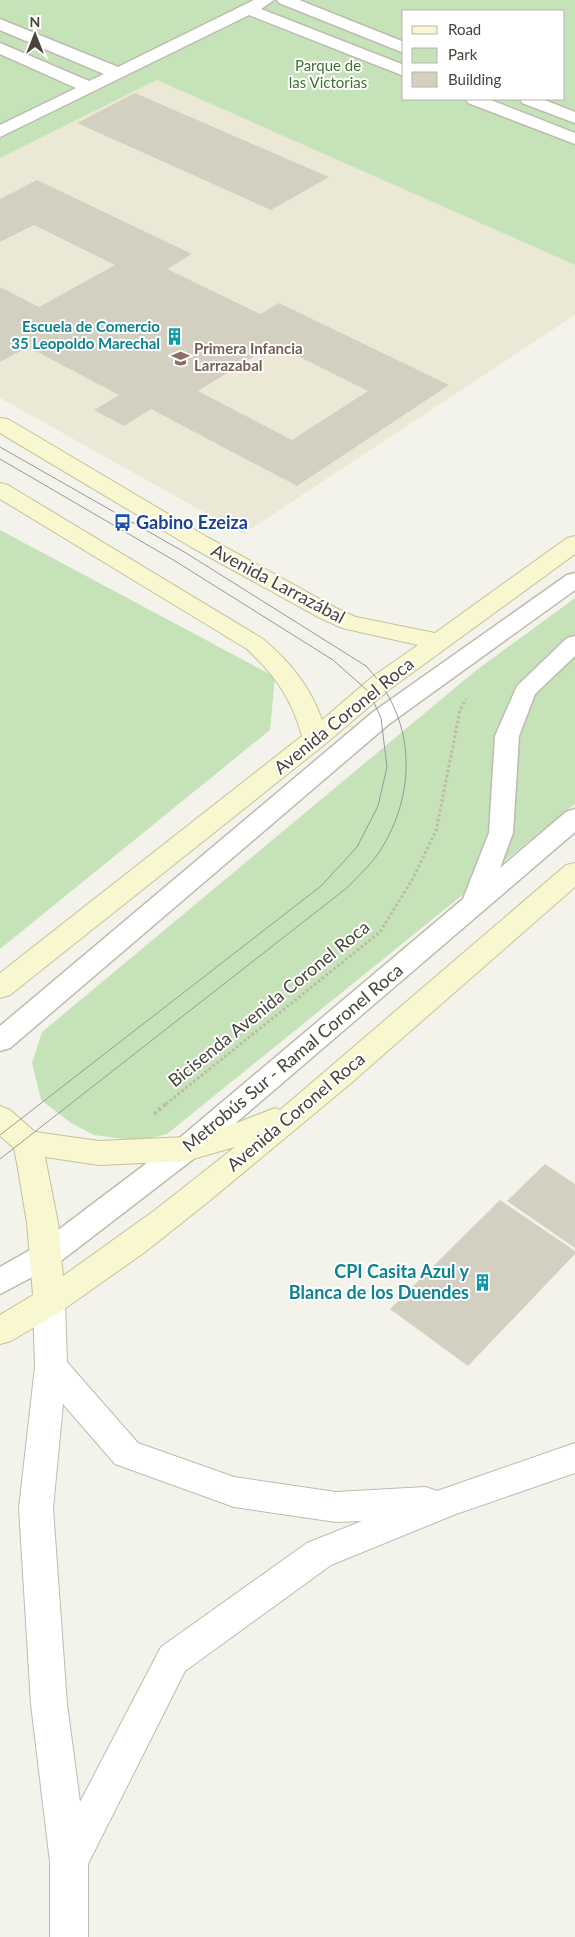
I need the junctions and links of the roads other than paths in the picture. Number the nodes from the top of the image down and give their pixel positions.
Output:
1 (266, 0) edge
2 (285, 0) edge
3 (248, 9) junction
4 (0, 24) edge
5 (402, 47) edge
6 (0, 48) edge
7 (402, 70) edge
8 (117, 73) junction
9 (88, 87) junction
10 (477, 100) edge
11 (530, 100) edge
12 (575, 118) edge
13 (0, 132) edge
14 (575, 139) edge
15 (0, 424) edge
16 (0, 490) edge
17 (575, 543) edge
18 (575, 580) edge
19 (438, 641) junction
20 (575, 643) edge
21 (315, 739) junction
22 (575, 818) edge
23 (575, 872) edge
24 (475, 902) junction
25 (0, 988) edge
26 (0, 1041) edge
27 (301, 1109) junction
28 (0, 1118) edge
29 (27, 1143) junction
30 (186, 1150) junction
31 (47, 1255) junction
32 (0, 1282) edge
33 (49, 1303) junction
34 (0, 1331) edge
35 (51, 1366) junction
36 (575, 1458) edge
37 (450, 1501) junction
38 (69, 1862) junction
39 (69, 1937) edge

1 - 3 lane
2 - 5 lane
3 - 7 lane
3 - 8 lane
4 - 8 lane
6 - 9 lane
8 - 9 lane
9 - 13 lane
10 - 14 lane
11 - 12 lane
15 - 19 main road, Avenida Larrazábal
16 - 21 main road
17 - 19 main road, Avenida Coronel Roca
18 - 26 lane
19 - 21 main road, Avenida Coronel Roca
20 - 24 lane
21 - 25 main road, Avenida Coronel Roca
22 - 24 lane, Metrobús Sur - Ramal Coronel Roca
23 - 27 main road, Avenida Coronel Roca
24 - 30 lane, Metrobús Sur - Ramal Coronel Roca
27 - 30 main road
27 - 33 main road, Avenida Coronel Roca
28 - 29 main road
29 - 30 main road
29 - 31 main road
30 - 31 lane, Metrobús Sur - Ramal Coronel Roca
31 - 32 lane, Metrobús Sur - Ramal Coronel Roca
31 - 33 main road
33 - 34 main road, Avenida Coronel Roca
33 - 35 street
35 - 37 street
35 - 38 street
36 - 37 street
37 - 38 street
38 - 39 street

